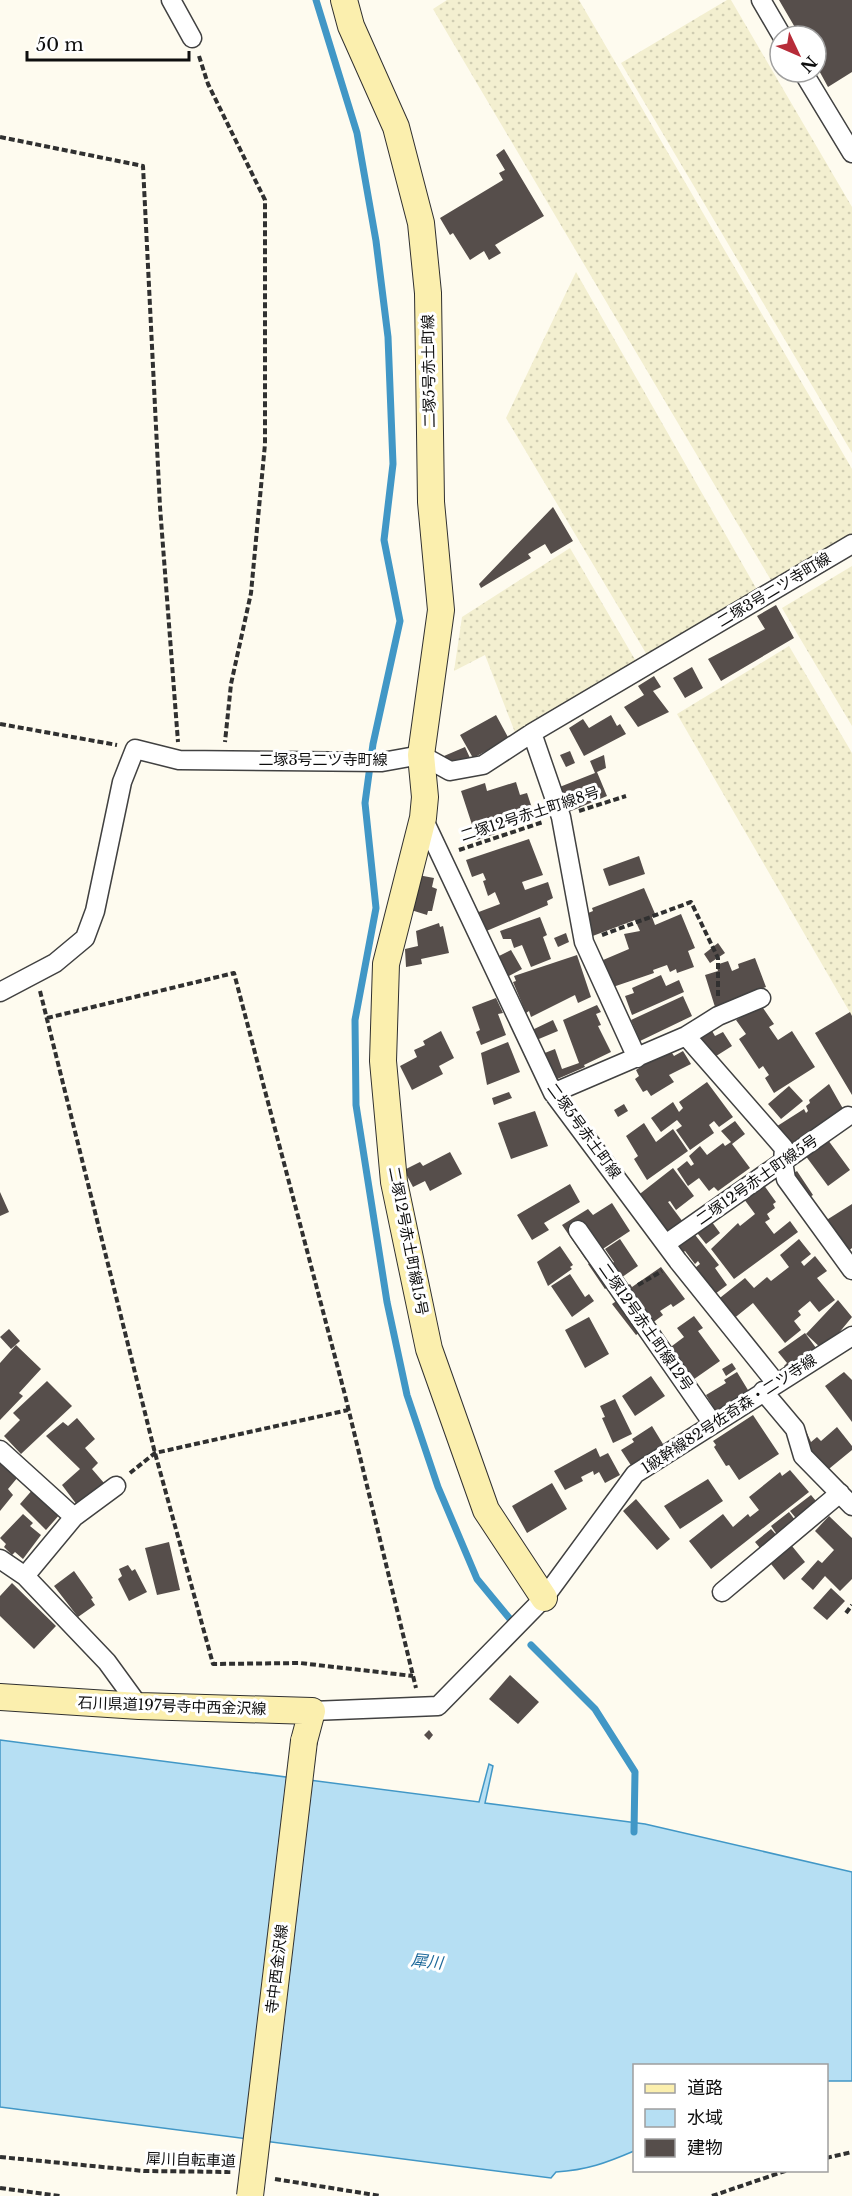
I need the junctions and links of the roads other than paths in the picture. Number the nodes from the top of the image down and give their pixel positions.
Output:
1 (171, 0) edge
2 (344, 0) edge
3 (761, 0) edge
4 (775, 24) edge
5 (192, 38) road end
6 (810, 84) edge
7 (852, 153) edge
8 (852, 544) edge
9 (532, 733) junction
10 (421, 755) junction
11 (423, 818) junction
12 (0, 992) edge
13 (761, 998) dead end
14 (686, 1036) junction
15 (637, 1058) junction
16 (553, 1093) junction
17 (848, 1116) dead end
18 (783, 1162) junction
19 (578, 1230) dead end
20 (667, 1244) junction
21 (852, 1270) edge
22 (852, 1336) edge
23 (770, 1387) junction
24 (713, 1424) junction
25 (0, 1450) edge
26 (116, 1486) road end
27 (846, 1499) edge
28 (74, 1517) junction
29 (0, 1559) edge
30 (24, 1576) junction
31 (722, 1592) dead end
32 (544, 1598) junction
33 (0, 1697) edge
34 (139, 1706) junction
35 (312, 1711) junction
36 (245, 2185) edge

1 - 5 street
2 - 10 street, 二塚5号赤土町線
3 - 4 street
6 - 7 street
8 - 9 street, 二塚3号二ツ寺町線
9 - 10 street, 二塚3号二ツ寺町線
9 - 15 street
10 - 11 street, 二塚12号赤土町線15号
10 - 12 street, 二塚3号二ツ寺町線
11 - 16 street, 二塚5号赤土町線
11 - 32 street, 二塚12号赤土町線15号
13 - 14 street
14 - 15 street
14 - 18 street
15 - 16 street
16 - 20 street, 二塚5号赤土町線
17 - 18 street, 二塚12号赤土町線5号
18 - 20 street, 二塚12号赤土町線5号
18 - 21 street
19 - 24 street, 二塚12号赤土町線12号
20 - 23 street, 二塚5号赤土町線
22 - 23 street, 1級幹線82号佐奇森・二ツ寺線
23 - 24 street, 1級幹線82号佐奇森・二ツ寺線
23 - 27 street, 二塚5号赤土町線
24 - 32 street, 1級幹線82号佐奇森・二ツ寺線
25 - 28 street
26 - 28 street
27 - 31 street
28 - 30 street
29 - 30 street
30 - 34 street
32 - 35 street, 1級幹線82号佐奇森・二ツ寺線
33 - 34 street, 石川県道197号寺中西金沢線
34 - 35 street, 石川県道197号寺中西金沢線
35 - 36 street, 寺中西金沢線, bridge

